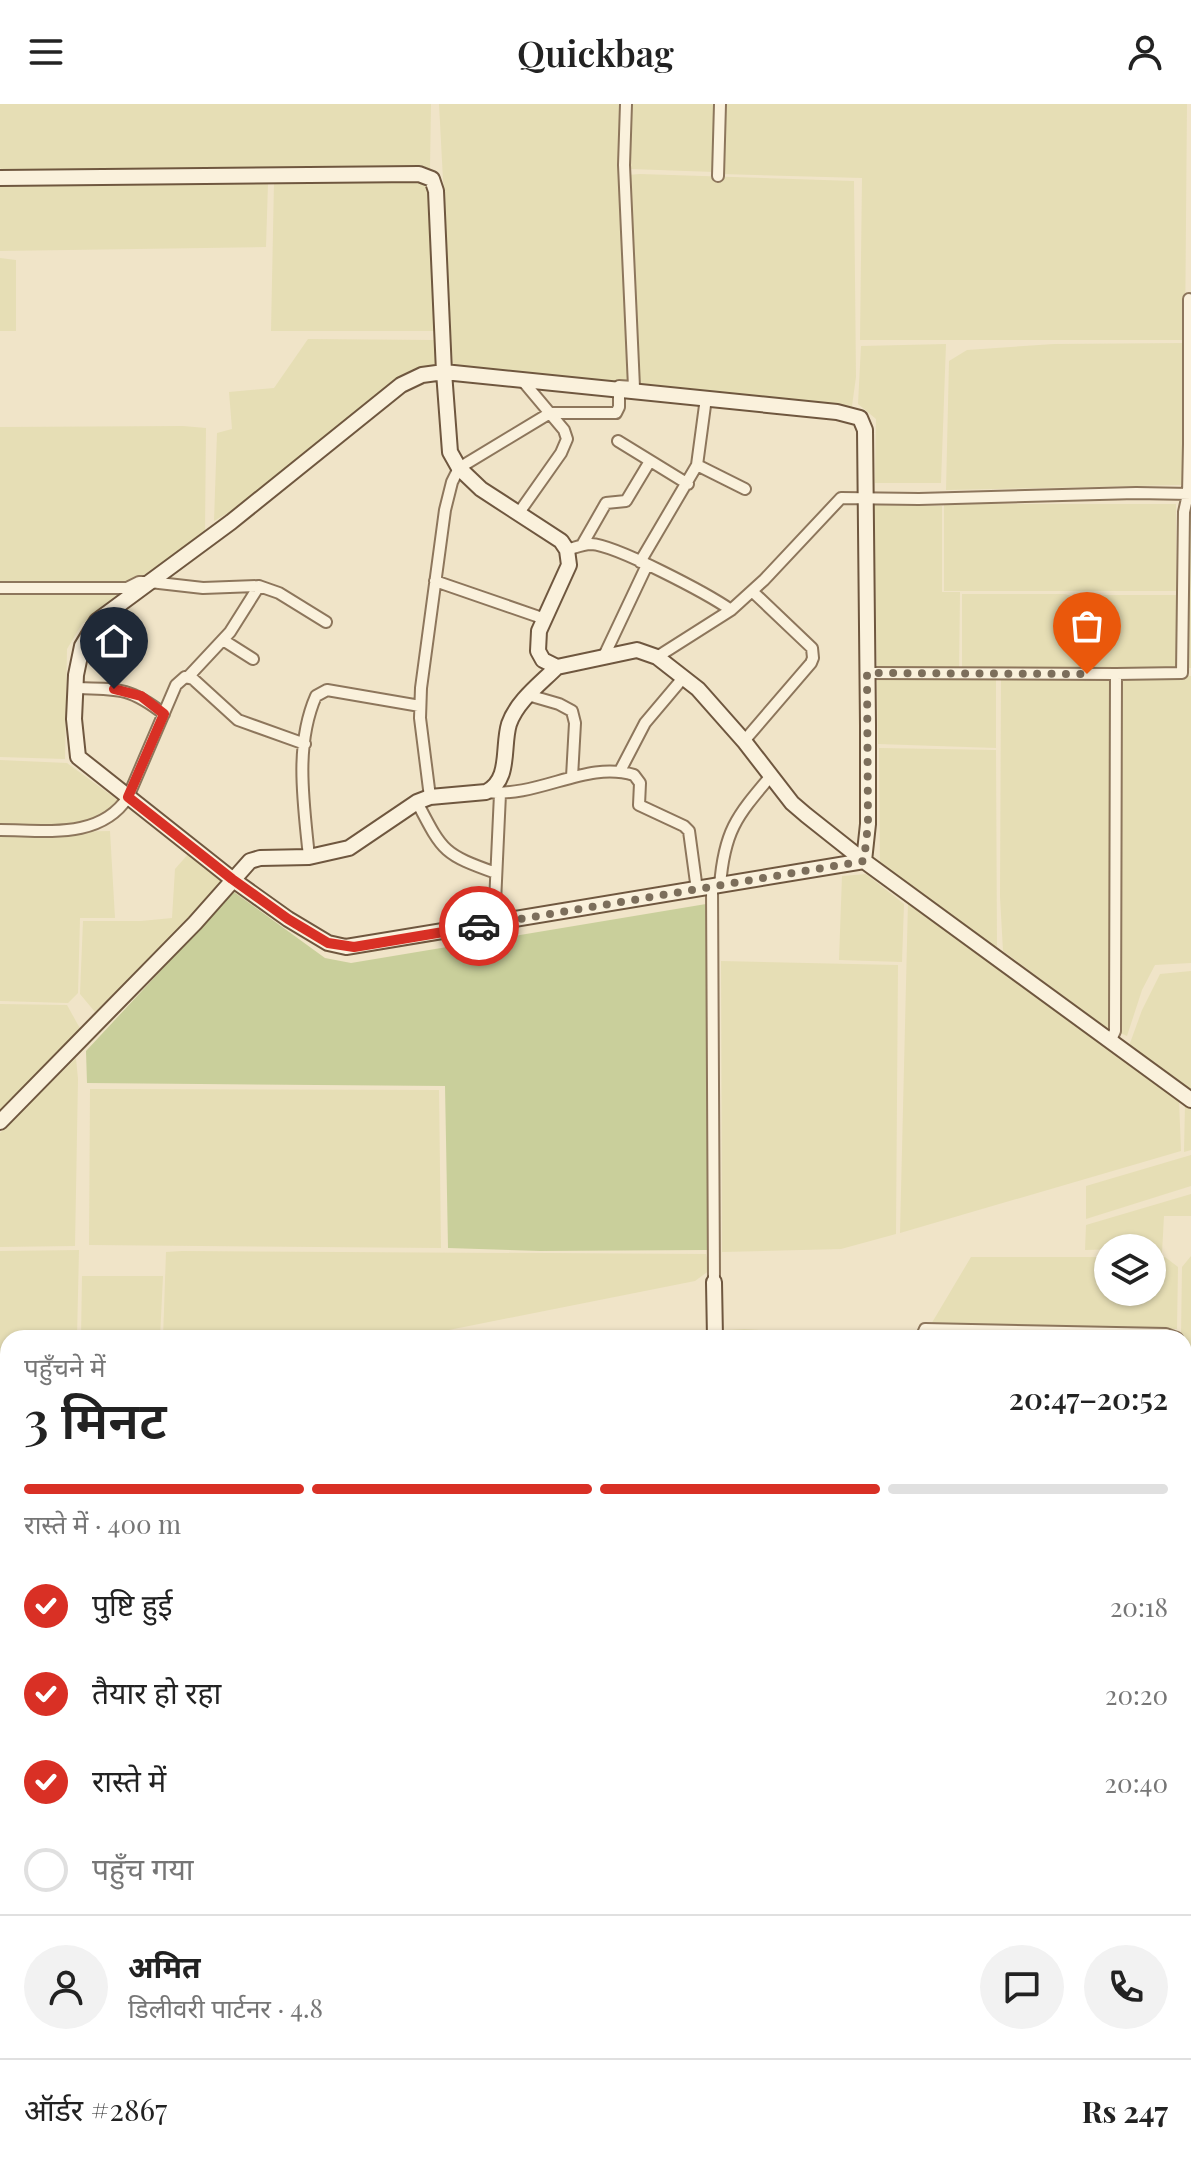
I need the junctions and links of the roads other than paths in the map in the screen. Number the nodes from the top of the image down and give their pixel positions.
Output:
1 (626, 104) edge
2 (720, 104) edge
3 (718, 176) dead end
4 (0, 178) edge
5 (1189, 299) dead end
6 (444, 372) junction
7 (522, 380) junction
8 (619, 389) junction
9 (706, 398) junction
10 (550, 413) junction
11 (618, 441) dead end
12 (650, 461) junction
13 (697, 465) junction
14 (459, 468) junction
15 (688, 484) junction
16 (745, 489) dead end
17 (1190, 494) edge
18 (864, 498) junction
19 (518, 514) junction
20 (582, 545) junction
21 (567, 550) junction
22 (643, 564) junction
23 (435, 581) junction
24 (150, 582) junction
25 (259, 586) junction
26 (0, 588) edge
27 (752, 591) junction
28 (731, 610) junction
29 (545, 619) junction
30 (326, 622) dead end
31 (223, 640) junction
32 (604, 656) junction
33 (657, 657) junction
34 (253, 659) dead end
35 (557, 667) junction
36 (867, 673) junction
37 (1187, 673) edge
38 (1116, 674) junction
39 (188, 677) junction
40 (683, 678) junction
41 (75, 688) junction
42 (528, 695) junction
43 (420, 706) junction
44 (164, 714) junction
45 (744, 741) junction
46 (305, 744) junction
47 (620, 771) junction
48 (572, 777) junction
49 (770, 777) junction
50 (493, 793) junction
51 (128, 797) junction
52 (423, 800) junction
53 (0, 830) edge
54 (309, 857) junction
55 (864, 861) junction
56 (496, 873) junction
57 (232, 879) junction
58 (710, 888) junction
59 (494, 924) junction
60 (1110, 1042) junction
61 (1191, 1100) edge
62 (0, 1122) edge
63 (714, 1282) joint
64 (715, 1330) edge
65 (925, 1330) edge
66 (974, 1330) edge

1 - 8 street
2 - 3 street
4 - 6 street
5 - 17 street
6 - 7 street
6 - 14 street
6 - 24 street
7 - 8 street
7 - 10 street
8 - 9 street
8 - 10 street
9 - 13 street
9 - 18 street
10 - 14 street
10 - 19 street
11 - 12 street
12 - 15 street
12 - 20 street
13 - 15 street
13 - 16 street
14 - 19 street
14 - 23 street
15 - 22 street
17 - 18 street
17 - 37 street
18 - 27 street
18 - 36 street
19 - 21 street
20 - 21 street
20 - 22 street
21 - 29 street
22 - 28 street
22 - 32 street
23 - 29 street
23 - 43 street
24 - 25 street
24 - 26 street
24 - 41 street
25 - 30 street
25 - 31 street
27 - 28 street
27 - 45 street
28 - 33 street
29 - 35 street
31 - 34 street
31 - 39 street
32 - 33 street
32 - 35 street
33 - 40 street
35 - 42 street
36 - 38 street
36 - 55 street
37 - 38 street
38 - 60 street
39 - 44 street
39 - 46 street
40 - 45 street
40 - 47 street
41 - 44 street
41 - 51 street
42 - 48 street
42 - 50 street
43 - 46 street
43 - 52 street
44 - 51 street
45 - 49 street
46 - 54 street
47 - 48 street
47 - 58 street
48 - 50 street
49 - 55 street
49 - 58 street
50 - 52 street
50 - 56 street
51 - 53 street
51 - 57 street
52 - 54 street
52 - 56 street
54 - 57 street
55 - 58 street
55 - 60 street
56 - 59 street
57 - 59 street
57 - 62 street
58 - 59 street
58 - 63 street
60 - 61 street
63 - 64 street
65 - 66 street

